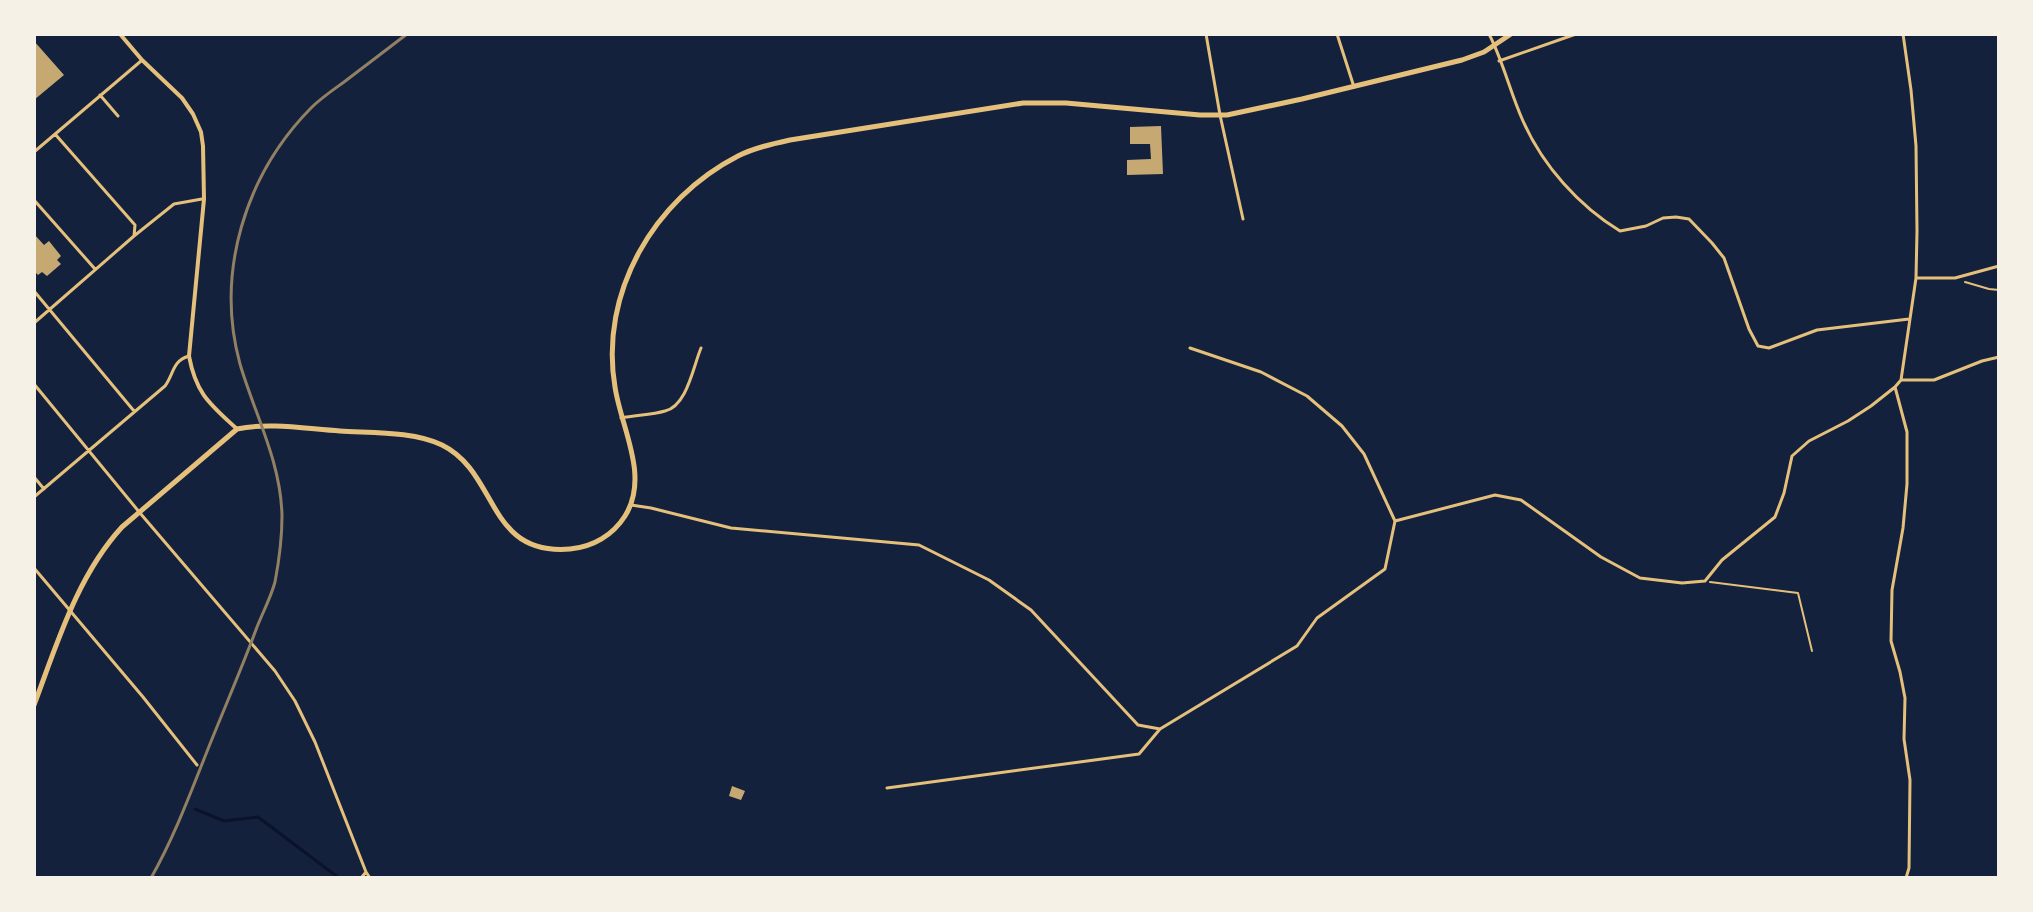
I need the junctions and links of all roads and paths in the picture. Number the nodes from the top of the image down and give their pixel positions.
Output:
1 (120, 34) edge
2 (1206, 34) edge
3 (1337, 34) edge
4 (1489, 34) edge
5 (1511, 34) edge
6 (1576, 34) edge
7 (1903, 34) edge
8 (1495, 46) junction
9 (142, 60) junction
10 (1499, 61) junction
11 (1354, 87) junction
12 (100, 95) junction
13 (1220, 115) junction
14 (118, 116) dead end
15 (55, 133) junction
16 (34, 152) edge
17 (204, 199) junction
18 (34, 200) edge
19 (1243, 219) dead end
20 (134, 236) junction
21 (1999, 266) edge
22 (95, 270) junction
23 (1916, 278) junction
24 (1955, 278) junction
25 (1999, 290) edge
26 (34, 291) edge
27 (50, 309) junction
28 (1909, 319) junction
29 (34, 323) edge
30 (701, 348) dead end
31 (1190, 348) dead end
32 (189, 356) junction
33 (1999, 357) edge
34 (1901, 380) junction
35 (34, 384) edge
36 (1895, 387) junction
37 (134, 412) junction
38 (621, 418) junction
39 (237, 429) junction
40 (88, 450) junction
41 (34, 477) edge
42 (44, 489) junction
43 (34, 497) edge
44 (631, 505) junction
45 (140, 513) junction
46 (1395, 521) junction
47 (34, 568) edge
48 (1705, 581) junction
49 (71, 610) junction
50 (1812, 651) dead end
51 (34, 705) edge
52 (1160, 729) junction
53 (197, 765) dead end
54 (887, 788) dead end
55 (366, 872) junction
56 (361, 878) edge
57 (370, 878) edge
58 (1906, 878) edge

1 - 9 street
2 - 13 street
3 - 11 street
4 - 8 street
5 - 8 main road
6 - 10 street
7 - 23 street
8 - 10 street
8 - 11 main road
9 - 12 street
9 - 17 street
10 - 28 street
11 - 13 main road
12 - 14 street
12 - 15 street
13 - 19 street
13 - 38 main road
15 - 16 street
15 - 20 street
17 - 20 street
17 - 32 street
18 - 22 street
20 - 22 street
21 - 24 street
22 - 27 street
23 - 24 street
23 - 28 street
24 - 25 path
26 - 27 street
27 - 29 street
27 - 37 street
28 - 34 street
30 - 38 street
31 - 46 street
32 - 37 street
32 - 39 street
33 - 34 street
34 - 36 street
35 - 40 street
36 - 48 street
36 - 58 street
37 - 40 street
38 - 44 main road
39 - 44 main road
39 - 45 main road
40 - 42 street
40 - 45 street
41 - 42 street
42 - 43 street
44 - 52 street
45 - 49 main road
45 - 55 street
46 - 48 street
46 - 52 street
47 - 49 street
48 - 50 path
49 - 51 main road
49 - 53 street
52 - 54 street
55 - 56 street
55 - 57 street

